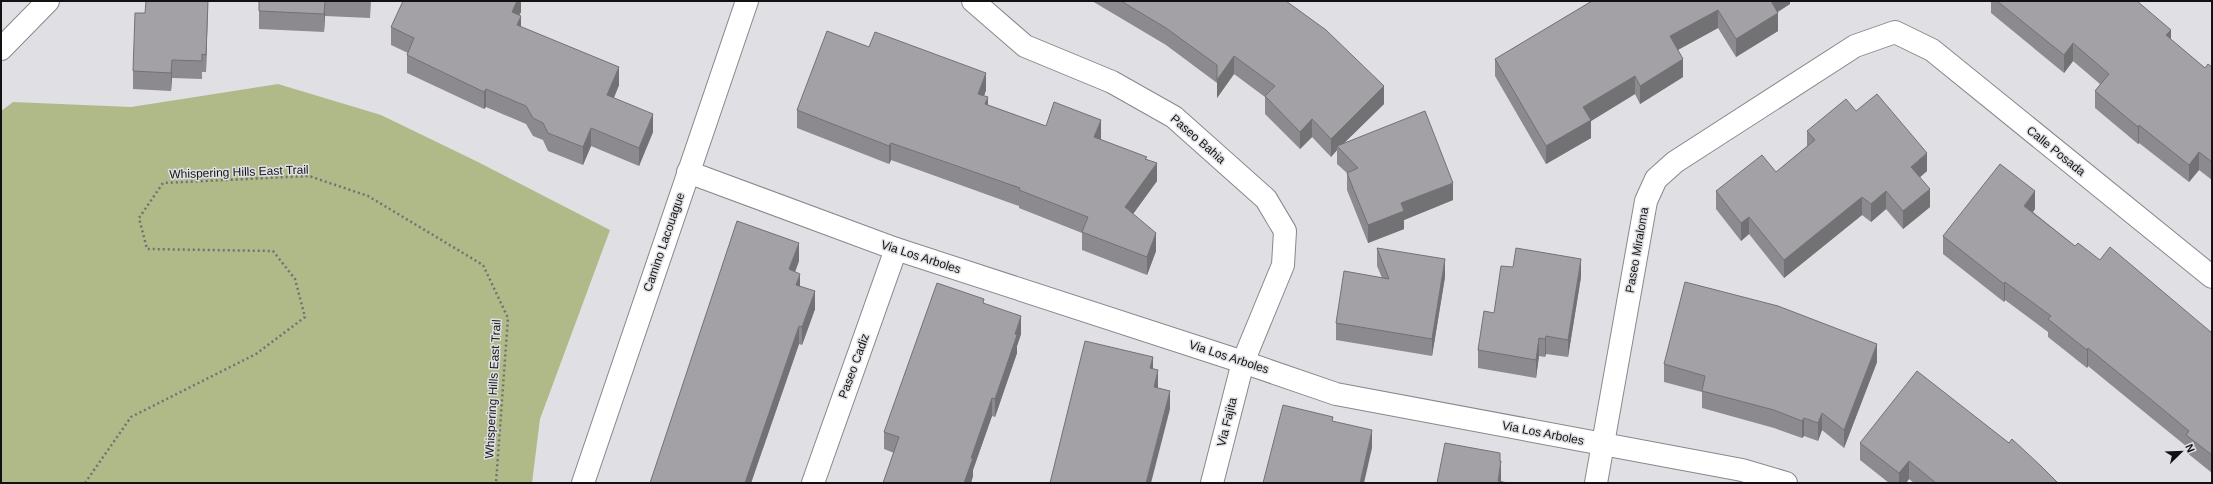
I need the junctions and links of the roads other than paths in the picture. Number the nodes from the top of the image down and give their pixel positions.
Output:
1 (48, 1) edge
2 (747, 1) edge
3 (973, 1) edge
4 (1895, 32) joint
5 (1, 49) edge
6 (688, 172) junction
7 (896, 249) junction
8 (2212, 277) edge
9 (1243, 362) junction
10 (1603, 445) junction
11 (583, 483) edge
12 (813, 483) edge
13 (1212, 483) edge
14 (1596, 483) edge
15 (1786, 483) edge

1 - 5 street
2 - 6 street, Camino Lacouague
3 - 9 street, Paseo Bahia
4 - 8 street, Calle Posada
4 - 10 street, Paseo Miraloma
6 - 7 street, Via Los Arboles
6 - 11 street, Camino Lacouague
7 - 9 street, Via Los Arboles
7 - 12 street, Paseo Cadiz
9 - 10 street, Via Los Arboles
9 - 13 street, Via Fajita
10 - 14 street, Paseo Miraloma
10 - 15 street, Via Los Arboles

